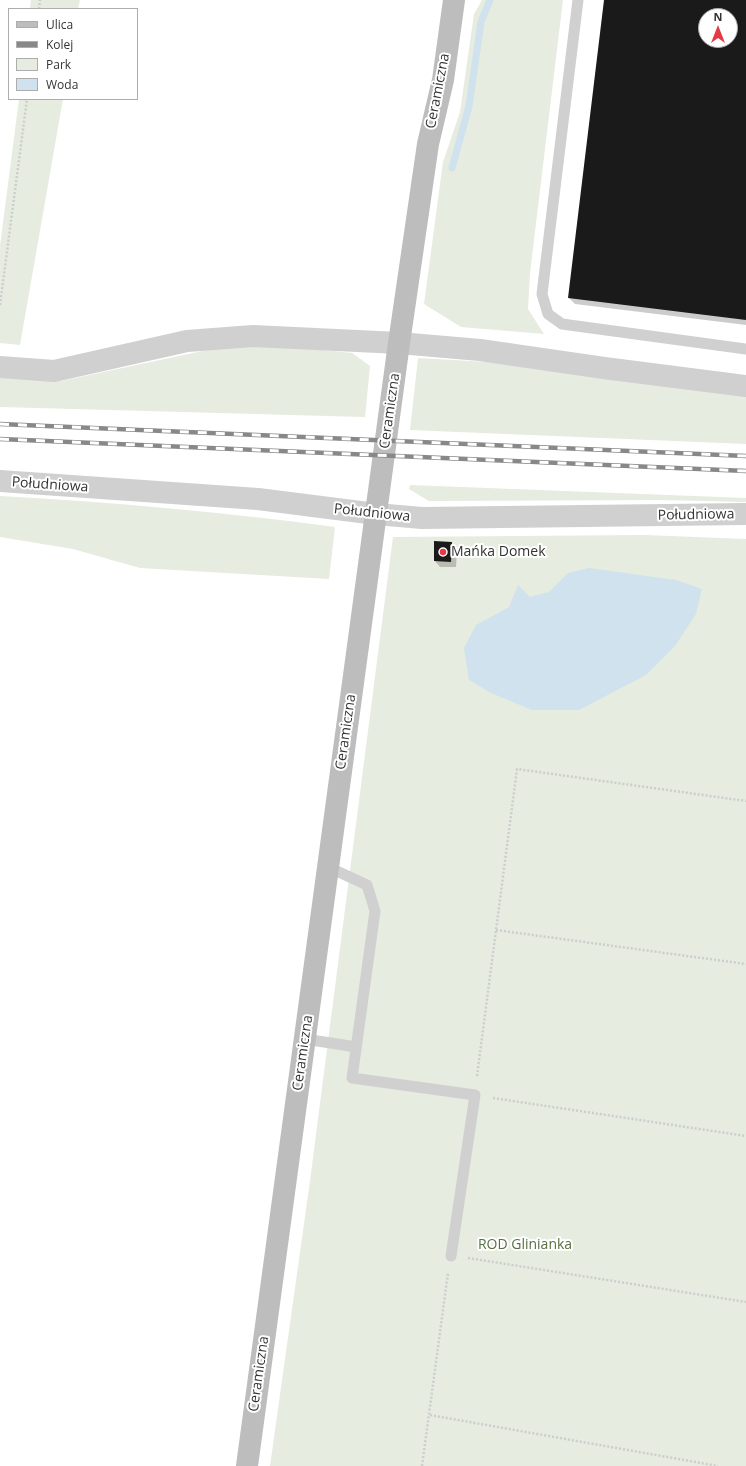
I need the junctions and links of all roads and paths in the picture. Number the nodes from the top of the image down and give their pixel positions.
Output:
1 (454, 0) edge
2 (578, 0) edge
3 (27, 100) edge
4 (0, 305) edge
5 (399, 343) junction
6 (746, 349) edge
7 (0, 367) edge
8 (746, 386) edge
9 (0, 481) edge
10 (376, 514) junction
11 (746, 514) edge
12 (746, 801) edge
13 (328, 867) junction
14 (496, 930) junction
15 (746, 964) edge
16 (305, 1039) junction
17 (356, 1047) junction
18 (475, 1095) junction
19 (746, 1136) edge
20 (451, 1256) junction
21 (746, 1302) edge
22 (430, 1415) junction
23 (247, 1466) edge
24 (422, 1466) edge
25 (718, 1466) edge

1 - 5 main road, Ceramiczna
2 - 6 lane
3 - 4 path
5 - 7 street
5 - 8 street
5 - 10 main road, Ceramiczna
9 - 10 street, Południowa
10 - 11 street, Południowa
10 - 13 main road, Ceramiczna
12 - 14 path
13 - 16 main road, Ceramiczna
13 - 17 lane
14 - 15 path
14 - 18 path
16 - 17 lane
16 - 23 main road, Ceramiczna
17 - 18 lane
18 - 19 path
18 - 20 lane
20 - 21 path
20 - 22 path
22 - 24 path
22 - 25 path

